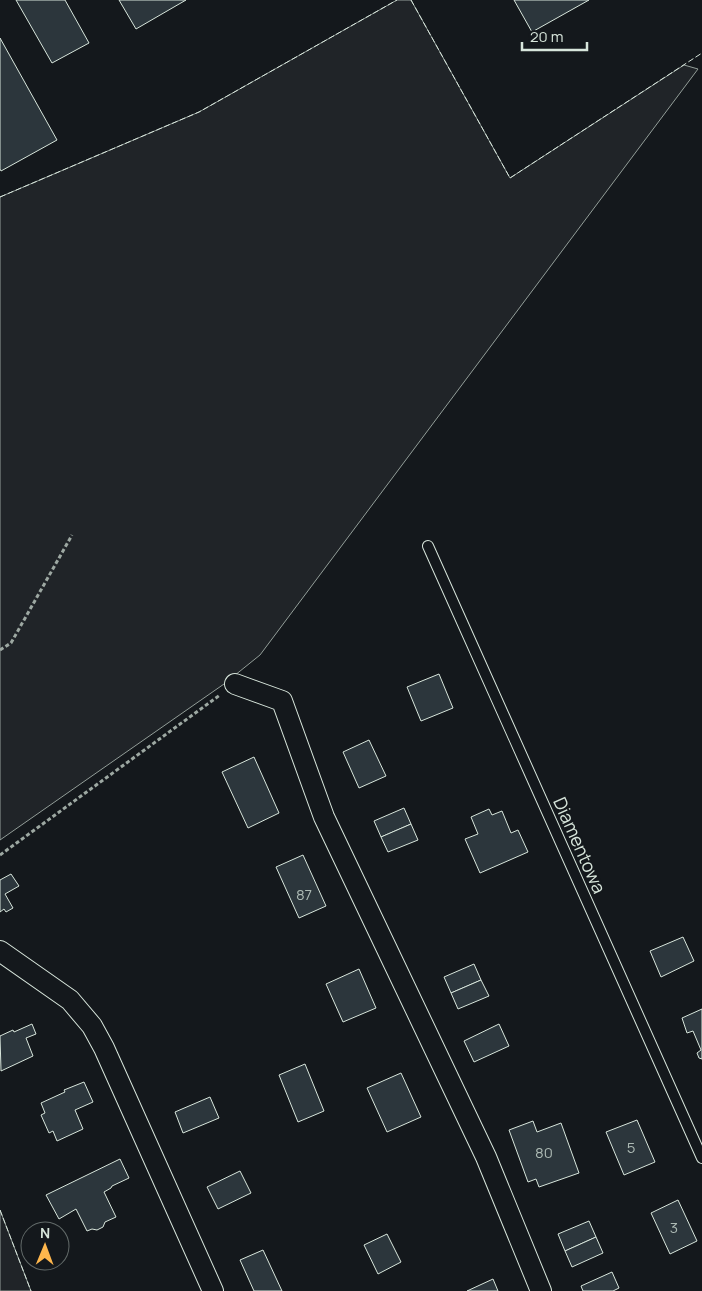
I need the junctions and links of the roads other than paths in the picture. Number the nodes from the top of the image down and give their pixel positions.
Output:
1 (428, 546) dead end
2 (235, 684) road end
3 (0, 951) edge
4 (702, 1158) edge
5 (213, 1291) edge
6 (541, 1291) edge

1 - 4 lane, Diamentowa
2 - 6 street
3 - 5 street

